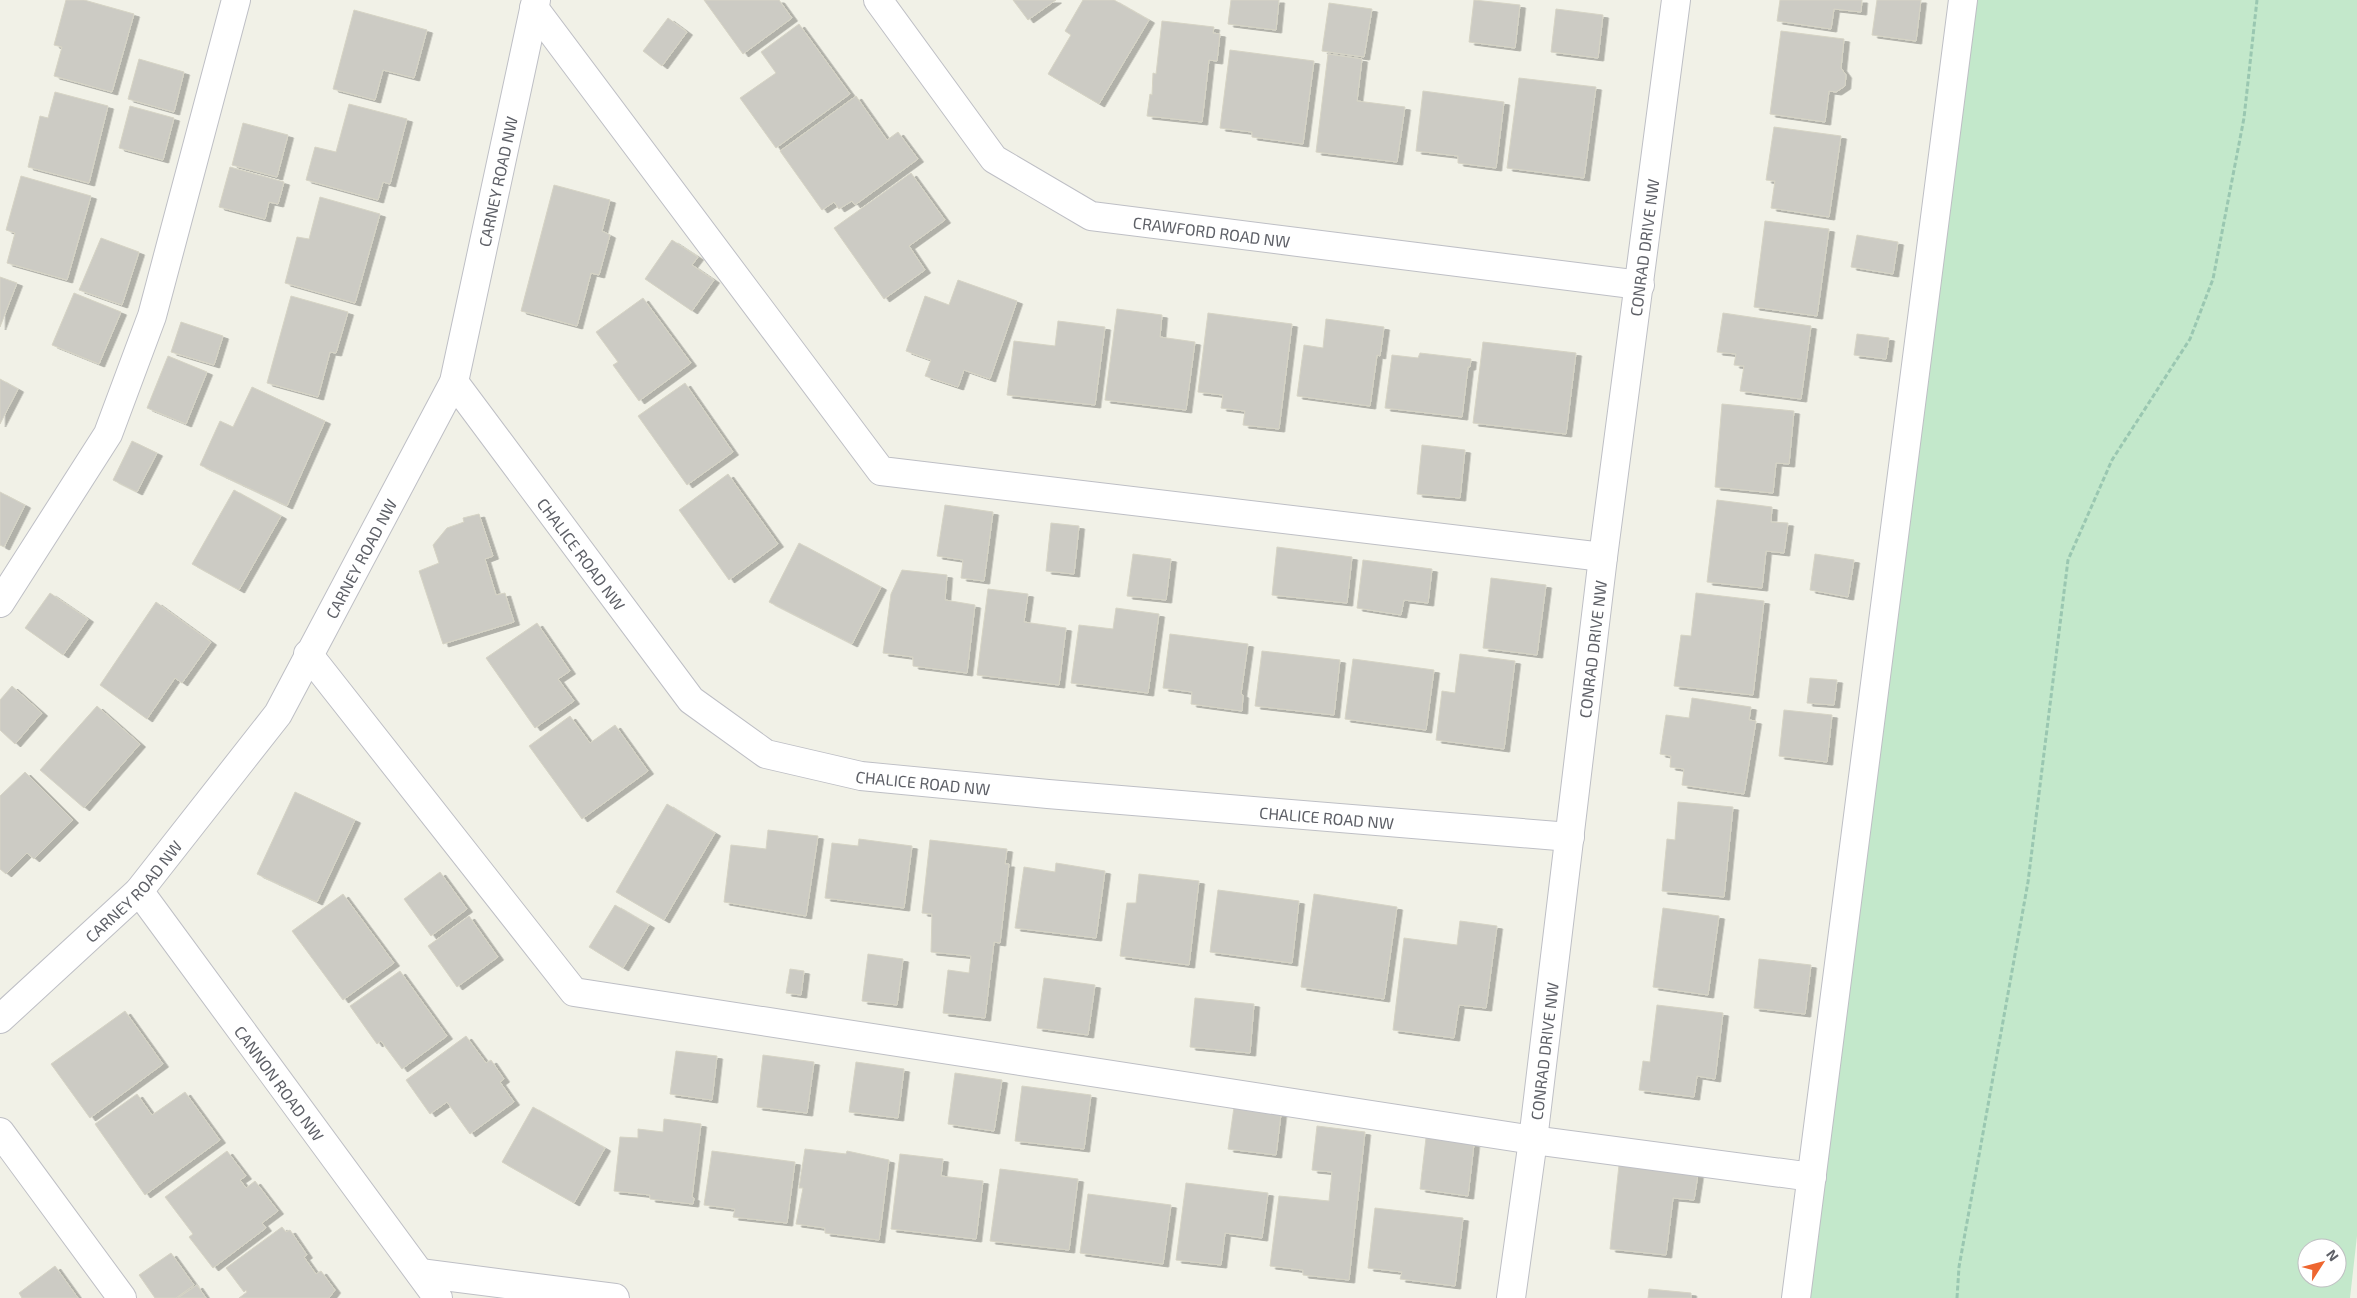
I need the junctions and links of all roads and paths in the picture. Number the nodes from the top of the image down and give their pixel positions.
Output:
1 (236, 0) edge
2 (878, 0) edge
3 (1676, 0) edge
4 (1962, 0) edge
5 (2257, 0) edge
6 (535, 4) edge
7 (1640, 284) junction
8 (454, 382) junction
9 (1603, 557) junction
10 (0, 603) edge
11 (308, 654) junction
12 (1570, 837) junction
13 (140, 891) junction
14 (0, 1019) edge
15 (0, 1132) edge
16 (1533, 1140) junction
17 (1812, 1177) junction
18 (420, 1273) junction
19 (122, 1298) edge
20 (438, 1298) edge
21 (615, 1298) edge
22 (1511, 1298) edge
23 (1796, 1298) edge
24 (1958, 1298) edge

1 - 10 street
2 - 7 street, CRAWFORD ROAD NW
3 - 7 street, CONRAD DRIVE NW
4 - 17 street
5 - 24 path
6 - 8 street, CARNEY ROAD NW
6 - 9 street
7 - 9 street, CONRAD DRIVE NW
8 - 11 street, CARNEY ROAD NW
8 - 12 street, CHALICE ROAD NW
9 - 12 street, CONRAD DRIVE NW
11 - 13 street, CARNEY ROAD NW
11 - 16 street
12 - 16 street, CONRAD DRIVE NW
13 - 14 street, CARNEY ROAD NW
13 - 18 street, CANNON ROAD NW
15 - 19 street
16 - 17 street
16 - 22 street, CONRAD DRIVE NW
17 - 23 street
18 - 20 street, CANNON ROAD NW
18 - 21 street

